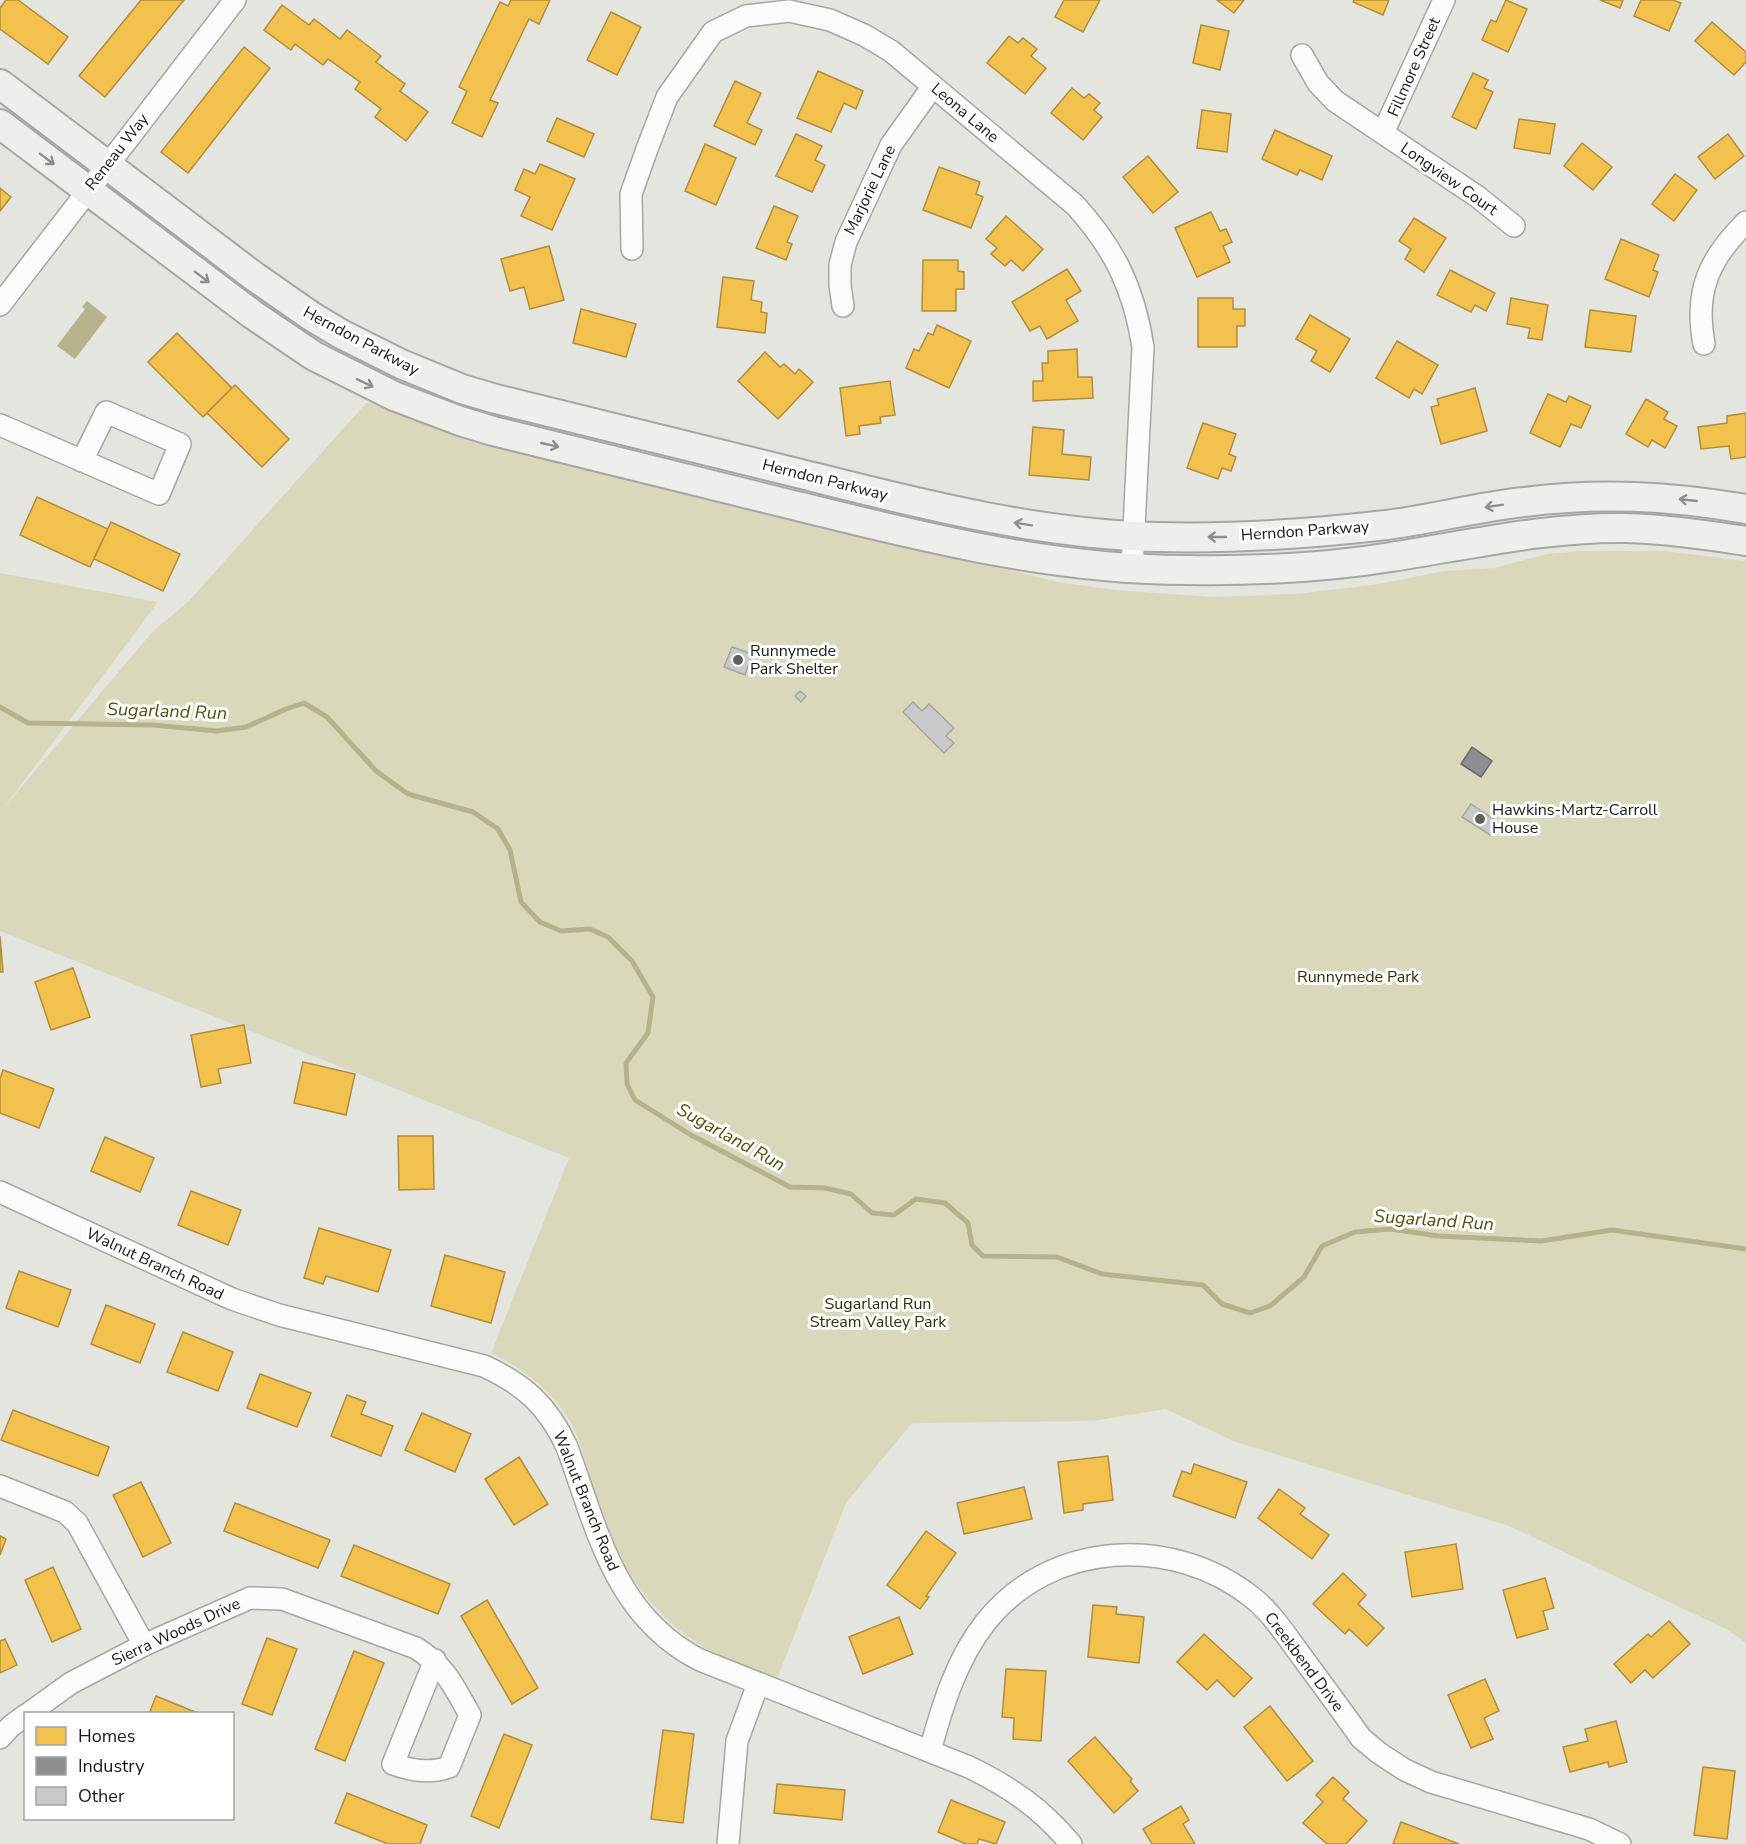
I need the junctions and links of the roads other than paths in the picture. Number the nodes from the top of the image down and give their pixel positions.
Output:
1 (235, 0) edge
2 (1444, 0) edge
3 (1302, 55) dead end
4 (0, 84) edge
5 (933, 86) junction
6 (0, 124) edge
7 (1383, 133) junction
8 (107, 165) junction
9 (87, 190) junction
10 (1746, 222) edge
11 (1514, 226) dead end
12 (632, 249) dead end
13 (0, 305) edge
14 (843, 306) dead end
15 (1704, 344) dead end
16 (0, 425) edge
17 (82, 461) junction
18 (1746, 509) edge
19 (1133, 535) junction
20 (1746, 541) edge
21 (1131, 568) junction
22 (0, 1191) edge
23 (0, 1486) edge
24 (144, 1645) junction
25 (435, 1660) junction
26 (758, 1684) junction
27 (30, 1712) edge
28 (24, 1716) edge
29 (0, 1737) edge
30 (930, 1751) junction
31 (728, 1844) edge
32 (1071, 1844) edge
33 (1620, 1844) edge

1 - 8 street, Reneau Way
2 - 7 street, Fillmore Street
3 - 7 street, Longview Court
4 - 8 main road, Herndon Parkway
5 - 12 street, Leona Lane
5 - 14 street, Marjorie Lane
5 - 19 street, Leona Lane
6 -> 9 main road, Herndon Parkway
7 - 11 street, Longview Court
8 - 9 street, Reneau Way
19 -> 8 main road, Herndon Parkway
9 - 13 street, Reneau Way
9 -> 21 main road, Herndon Parkway
10 - 15 street
16 - 17 street
17 - 17 street
18 -> 19 main road, Herndon Parkway
19 - 21 street, Leona Lane
20 - 21 main road, Herndon Parkway
22 - 26 street, Walnut Branch Road
23 - 24 street
24 - 25 street, Sierra Woods Drive
24 - 27 street, Sierra Woods Drive
25 - 25 street, Sierra Woods Drive
26 - 30 street, Walnut Branch Road
26 - 31 street
28 - 29 street, Sierra Woods Drive
30 - 32 street, Walnut Branch Road
30 - 33 street, Creekbend Drive

